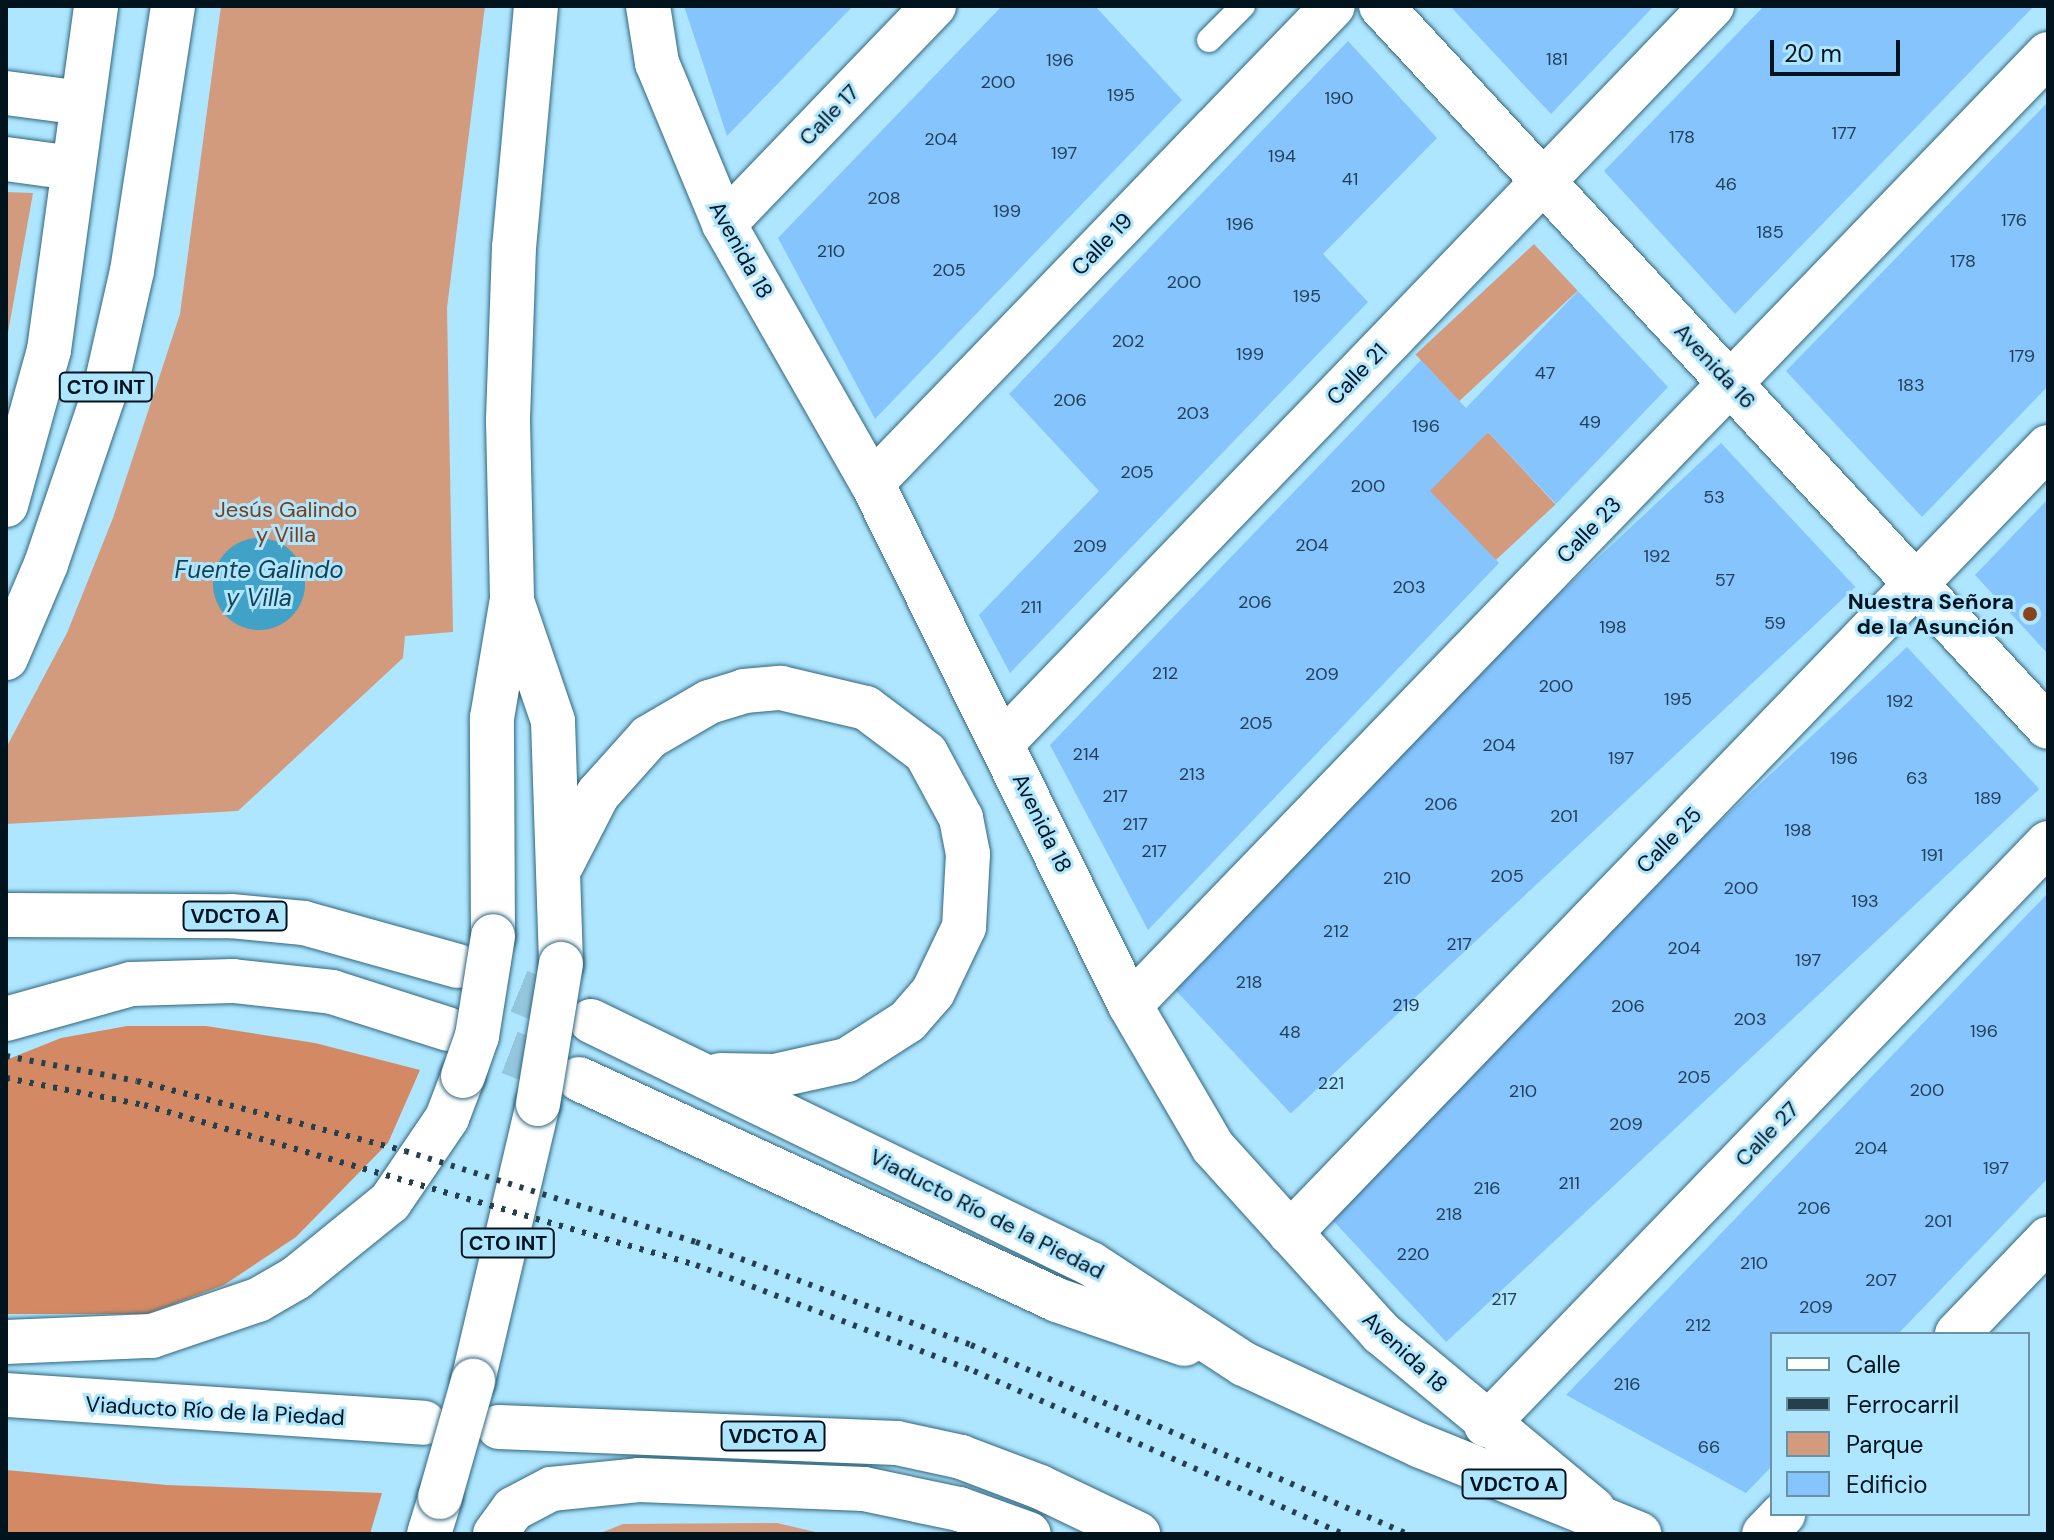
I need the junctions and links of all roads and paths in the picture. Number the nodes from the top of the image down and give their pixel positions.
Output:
1 (96, 6) edge
2 (173, 6) edge
3 (536, 6) edge
4 (648, 6) edge
5 (934, 6) edge
6 (1243, 6) edge
7 (1333, 6) edge
8 (1381, 6) edge
9 (1712, 6) edge
10 (1209, 40) dead end
11 (2048, 54) edge
12 (6, 93) edge
13 (82, 103) junction
14 (6, 159) edge
15 (73, 168) junction
16 (1543, 181) junction
17 (724, 224) junction
18 (1730, 383) junction
19 (2048, 447) edge
20 (872, 483) junction
21 (6, 505) edge
22 (1916, 584) junction
23 (512, 601) junction
24 (6, 658) edge
25 (2048, 727) edge
26 (1003, 742) junction
27 (2048, 843) edge
28 (562, 864) junction
29 (6, 915) edge
30 (458, 966) tunnel mouth
31 (1130, 1005) junction
32 (6, 1019) edge
33 (591, 1021) tunnel mouth
34 (448, 1029) tunnel mouth
35 (703, 1073) junction
36 (579, 1079) tunnel mouth
37 (1290, 1233) junction
38 (2048, 1239) edge
39 (1959, 1332) edge
40 (6, 1342) edge
41 (1244, 1364) junction
42 (6, 1395) edge
43 (424, 1423) dead end
44 (1486, 1425) junction
45 (499, 1427) dead end
46 (434, 1516) edge
47 (1781, 1516) edge
48 (1623, 1527) edge
49 (495, 1534) edge
50 (1029, 1534) edge
51 (1138, 1534) edge
52 (1764, 1534) edge

1 - 13 main road, CTO INT
2 - 24 main road, CTO INT
3 - 23 main road, CTO INT
4 - 17 main road, Avenida 18
5 - 17 main road, Calle 17
6 - 10 lane
7 - 20 main road, Calle 19
8 - 16 main road, Avenida 16
9 - 16 main road, Calle 21
11 - 18 main road, Calle 23
12 - 13 main road
13 - 15 main road, CTO INT
14 - 15 main road
15 - 21 main road, CTO INT
16 - 18 main road, Avenida 16
16 - 26 main road, Calle 21
17 - 20 main road, Avenida 18
18 - 22 main road, Avenida 16
18 - 31 main road, Calle 23
19 - 22 main road, Calle 25
20 - 26 main road, Avenida 18
22 - 25 main road, Avenida 16
22 - 37 main road, Calle 25
23 - 28 main road, CTO INT
23 - 40 main road, bridge
26 - 31 main road, Avenida 18
27 - 44 main road, Calle 27
28 - 35 main road
28 - 46 main road, CTO INT, bridge
29 - 30 main road, VDCTO A
31 - 37 main road, Avenida 18
32 - 34 main road
33 - 35 main road, Viaducto Río de la Piedad / VDCTO A
35 - 41 main road, Viaducto Río de la Piedad / VDCTO A
36 - 41 main road
37 - 44 main road, Avenida 18
38 - 39 main road
41 - 48 main road, Viaducto Río de la Piedad / VDCTO A
42 - 43 main road, Viaducto Río de la Piedad
44 - 48 main road, Avenida 18
45 - 51 main road, VDCTO A
47 - 52 main road
49 - 50 main road

